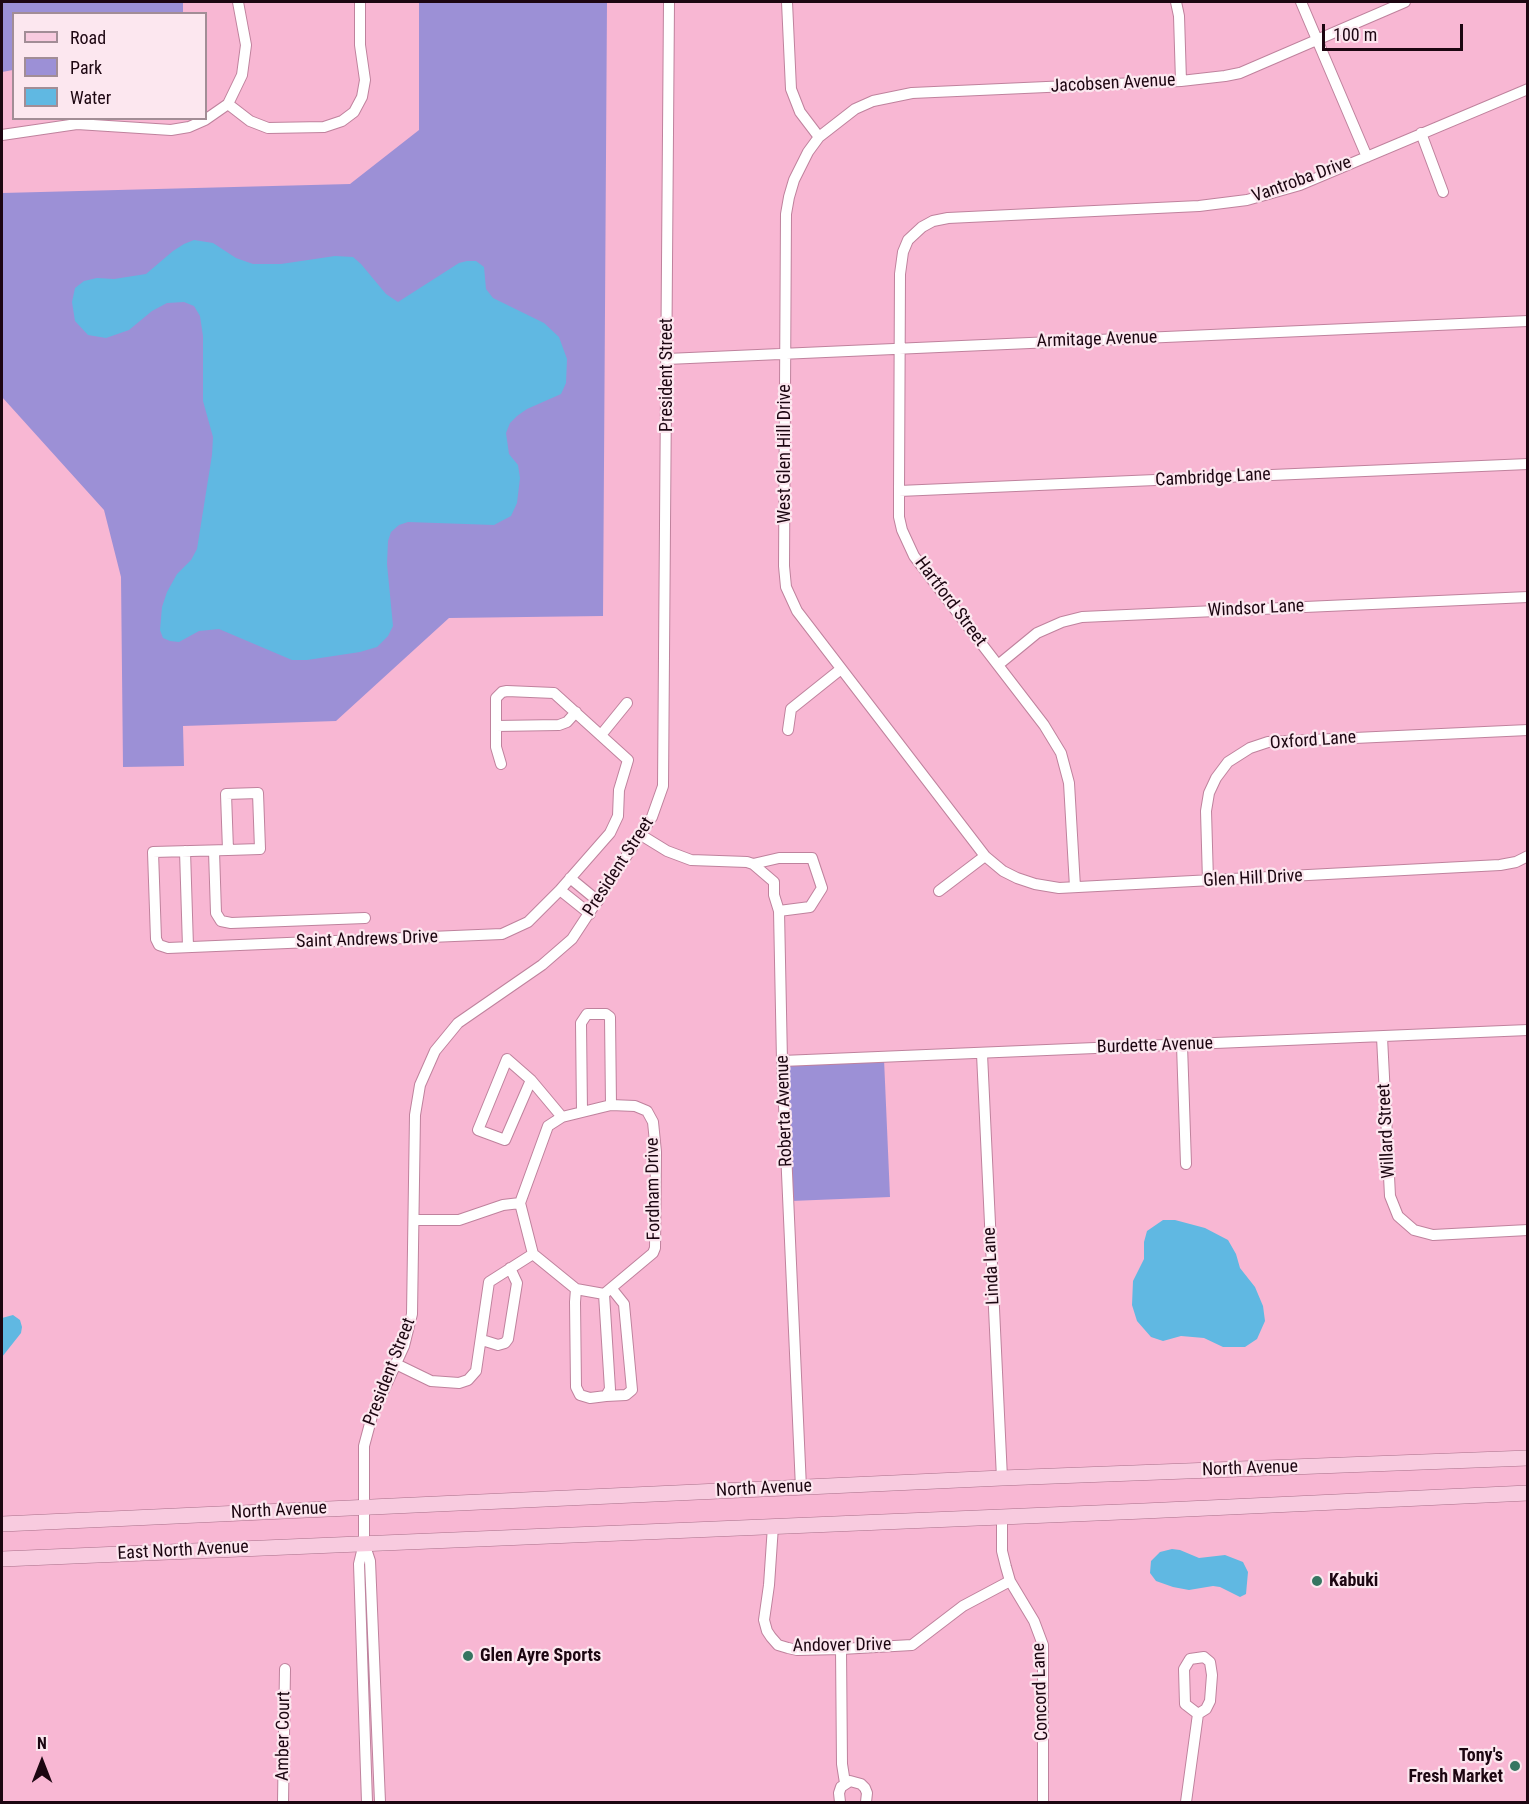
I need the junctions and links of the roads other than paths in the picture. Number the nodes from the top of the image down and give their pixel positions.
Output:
1 (238, 2) edge
2 (360, 2) edge
3 (669, 2) edge
4 (787, 2) edge
5 (1176, 2) edge
6 (1301, 2) edge
7 (1405, 2) edge
8 (1316, 40) junction
9 (1181, 81) junction
10 (1527, 89) edge
11 (228, 104) junction
12 (207, 118) edge
13 (203, 120) edge
14 (1420, 133) junction
15 (2, 135) edge
16 (819, 137) junction
17 (1367, 157) junction
18 (1443, 192) dead end
19 (954, 217) joint
20 (1527, 321) edge
21 (900, 349) junction
22 (786, 354) junction
23 (667, 359) junction
24 (1527, 464) edge
25 (899, 492) junction
26 (1527, 597) edge
27 (998, 665) junction
28 (841, 669) junction
29 (627, 703) dead end
30 (576, 712) junction
31 (496, 726) junction
32 (788, 730) dead end
33 (1527, 730) edge
34 (601, 735) junction
35 (501, 764) dead end
36 (641, 835) junction
37 (214, 850) junction
38 (228, 850) junction
39 (185, 851) junction
40 (985, 856) junction
41 (1527, 856) edge
42 (753, 864) junction
43 (570, 878) junction
44 (1208, 881) junction
45 (1075, 888) junction
46 (560, 890) junction
47 (939, 891) dead end
48 (598, 901) junction
49 (779, 911) junction
50 (590, 914) junction
51 (365, 918) dead end
52 (188, 947) junction
53 (1527, 1030) edge
54 (1382, 1036) junction
55 (1182, 1045) junction
56 (982, 1054) junction
57 (782, 1061) junction
58 (531, 1080) junction
59 (611, 1105) junction
60 (582, 1112) junction
61 (562, 1117) junction
62 (1186, 1164) dead end
63 (520, 1203) junction
64 (414, 1220) junction
65 (1527, 1230) edge
66 (533, 1254) junction
67 (510, 1268) junction
68 (576, 1289) junction
69 (608, 1292) junction
70 (482, 1340) junction
71 (396, 1364) junction
72 (606, 1396) junction
73 (1527, 1458) edge
74 (1002, 1478) junction
75 (801, 1488) junction
76 (1527, 1493) edge
77 (364, 1507) junction
78 (1002, 1517) junction
79 (2, 1524) edge
80 (773, 1526) junction
81 (364, 1543) junction
82 (2, 1559) edge
83 (1010, 1581) junction
84 (841, 1649) junction
85 (285, 1669) dead end
86 (1198, 1714) junction
87 (845, 1784) junction
88 (283, 1803) edge
89 (367, 1803) edge
90 (380, 1803) edge
91 (840, 1803) edge
92 (866, 1803) edge
93 (1043, 1803) edge
94 (1186, 1803) edge

1 - 11 street
2 - 11 street
3 - 23 street, President Street
4 - 16 street
5 - 9 street
6 - 8 street
7 - 8 street, Jacobsen Avenue
8 - 9 street, Jacobsen Avenue
8 - 17 street
9 - 16 street, Jacobsen Avenue
10 - 14 street, Vantroba Drive
11 - 12 street
13 - 15 street
14 - 17 street, Vantroba Drive
14 - 18 street
16 - 22 street, West Glen Hill Drive
17 - 19 street, Vantroba Drive
19 - 21 street, Hartford Street
20 - 21 street, Armitage Avenue
21 - 22 street, Armitage Avenue
21 - 25 street, Hartford Street
22 - 23 street, Armitage Avenue
22 - 28 street, West Glen Hill Drive
23 - 36 street, President Street
24 - 25 street, Cambridge Lane
25 - 27 street, Hartford Street
26 - 27 street, Windsor Lane
27 - 45 street, Hartford Street
28 - 32 street
28 - 40 street, West Glen Hill Drive
29 - 34 street
30 - 31 street
30 - 31 street
30 - 34 street
31 - 35 street
33 - 44 street, Oxford Lane
34 - 43 street, Saint Andrews Drive
36 - 42 street
36 - 48 street, President Street
37 - 38 street
37 - 39 street
37 - 51 street
38 - 38 street
39 - 52 street
39 - 52 street, Saint Andrews Drive
40 - 45 street, Glen Hill Drive
40 - 47 street
41 - 44 street, Glen Hill Drive
42 - 49 street, Roberta Avenue
42 - 49 street
43 - 46 street, Saint Andrews Drive
43 - 48 street
44 - 45 street, Glen Hill Drive
46 - 50 street
46 - 52 street, Saint Andrews Drive
48 - 50 street, President Street
49 - 57 street, Roberta Avenue
50 - 64 street, President Street
53 - 54 street, Burdette Avenue
54 - 55 street, Burdette Avenue
54 - 65 street, Willard Street
55 - 56 street, Burdette Avenue
55 - 62 street
56 - 57 street, Burdette Avenue
56 - 74 street, Linda Lane
57 - 75 street, Roberta Avenue
58 - 58 street
58 - 61 street
59 - 60 street, Fordham Drive
59 - 60 street
59 - 69 street, Fordham Drive
60 - 61 street, Fordham Drive
61 - 63 street
63 - 64 street
63 - 66 street
64 - 71 street, President Street
66 - 67 street
66 - 68 street
67 - 70 street
67 - 70 street
68 - 69 street
68 - 72 street
69 - 72 street
69 - 72 street
70 - 71 street
71 - 77 street, President Street
73 - 74 main road, North Avenue
74 - 75 main road, North Avenue
75 - 77 main road, North Avenue
76 - 78 main road, North Avenue
77 - 79 main road, North Avenue
77 - 81 street, President Street
78 - 80 main road, North Avenue
78 - 83 street, Concord Lane
80 - 81 main road, North Avenue
80 - 84 street, Andover Drive
81 - 82 main road, East North Avenue
81 - 89 street, President Street
81 - 90 street, President Street
83 - 84 street, Andover Drive
83 - 93 street, Concord Lane
84 - 87 street
85 - 88 street, Amber Court
86 - 86 street
86 - 94 street
87 - 91 street
87 - 92 street

